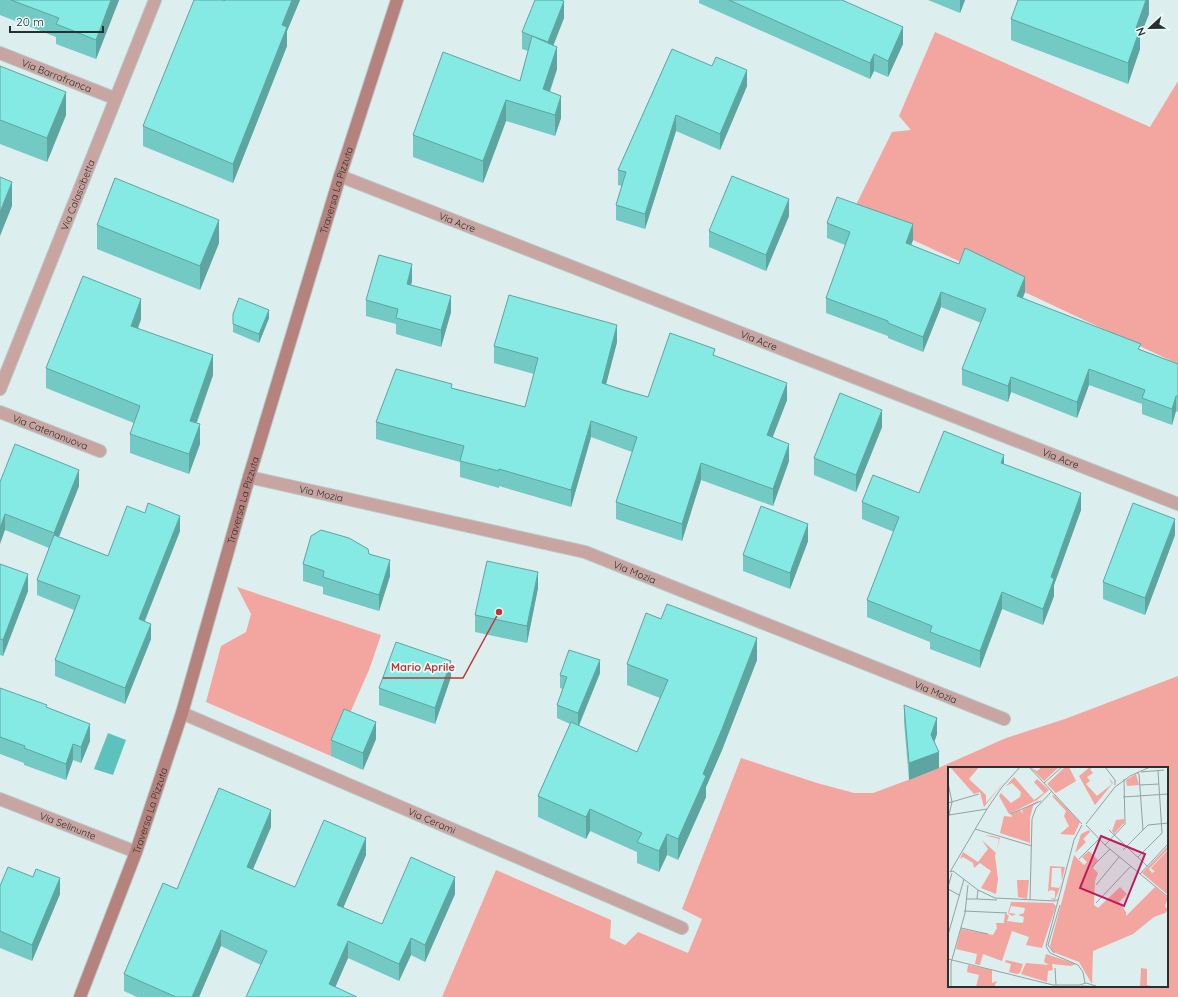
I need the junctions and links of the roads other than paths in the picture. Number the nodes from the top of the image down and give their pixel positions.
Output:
1 (155, 0) edge
2 (397, 0) edge
3 (0, 53) edge
4 (114, 98) junction
5 (340, 176) junction
6 (0, 389) edge
7 (0, 412) edge
8 (100, 451) dead end
9 (249, 477) junction
10 (1178, 504) edge
11 (182, 712) junction
12 (1004, 719) dead end
13 (0, 799) edge
14 (136, 852) junction
15 (682, 928) dead end
16 (80, 997) edge

1 - 4 street, Via Calascibetta
2 - 5 street, Traversa La Pizzuta
3 - 4 street, Via Barrafranca
4 - 6 street, Via Calascibetta
5 - 9 street, Traversa La Pizzuta
5 - 10 street, Via Acre
7 - 8 street, Via Catenanuova
9 - 11 street, Traversa La Pizzuta
9 - 12 street, Via Mozia
11 - 14 street, Traversa La Pizzuta
11 - 15 street, Via Cerami
13 - 14 street, Via Selinunte
14 - 16 street, Traversa La Pizzuta

